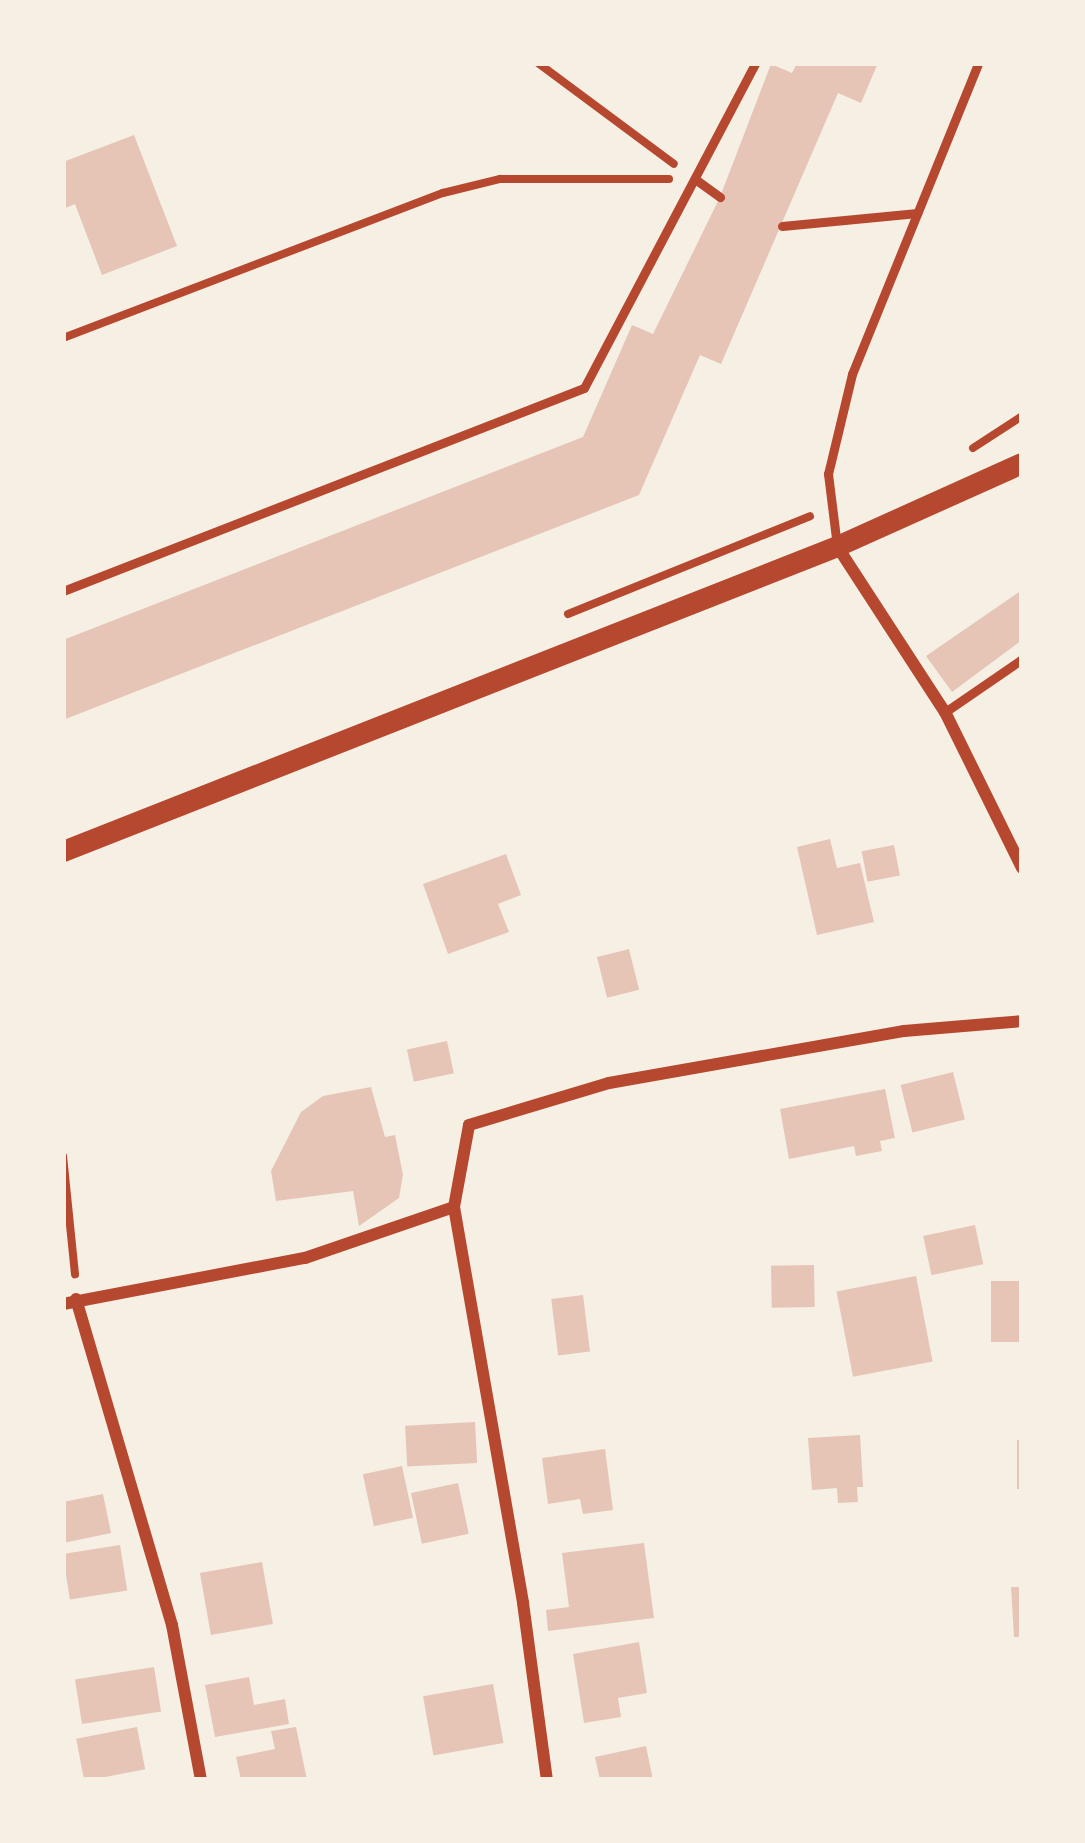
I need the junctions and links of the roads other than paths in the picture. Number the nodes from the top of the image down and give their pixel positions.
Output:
1 (755, 63) edge
2 (978, 63) edge
3 (694, 179) junction
4 (720, 197) dead end
5 (917, 213) junction
6 (782, 226) dead end
7 (1022, 463) edge
8 (837, 546) junction
9 (63, 590) edge
10 (1022, 659) edge
11 (945, 712) junction
12 (63, 851) edge
13 (1022, 868) edge
14 (1022, 1021) edge
15 (454, 1207) junction
16 (69, 1302) edge
17 (201, 1780) edge
18 (547, 1780) edge

1 - 3 lane
2 - 5 lane
3 - 4 lane
3 - 9 lane
5 - 6 lane
5 - 8 lane
7 - 8 street
8 - 11 street
8 - 12 street
10 - 11 lane
11 - 13 street
14 - 15 street
15 - 16 street
15 - 18 street
16 - 17 street

